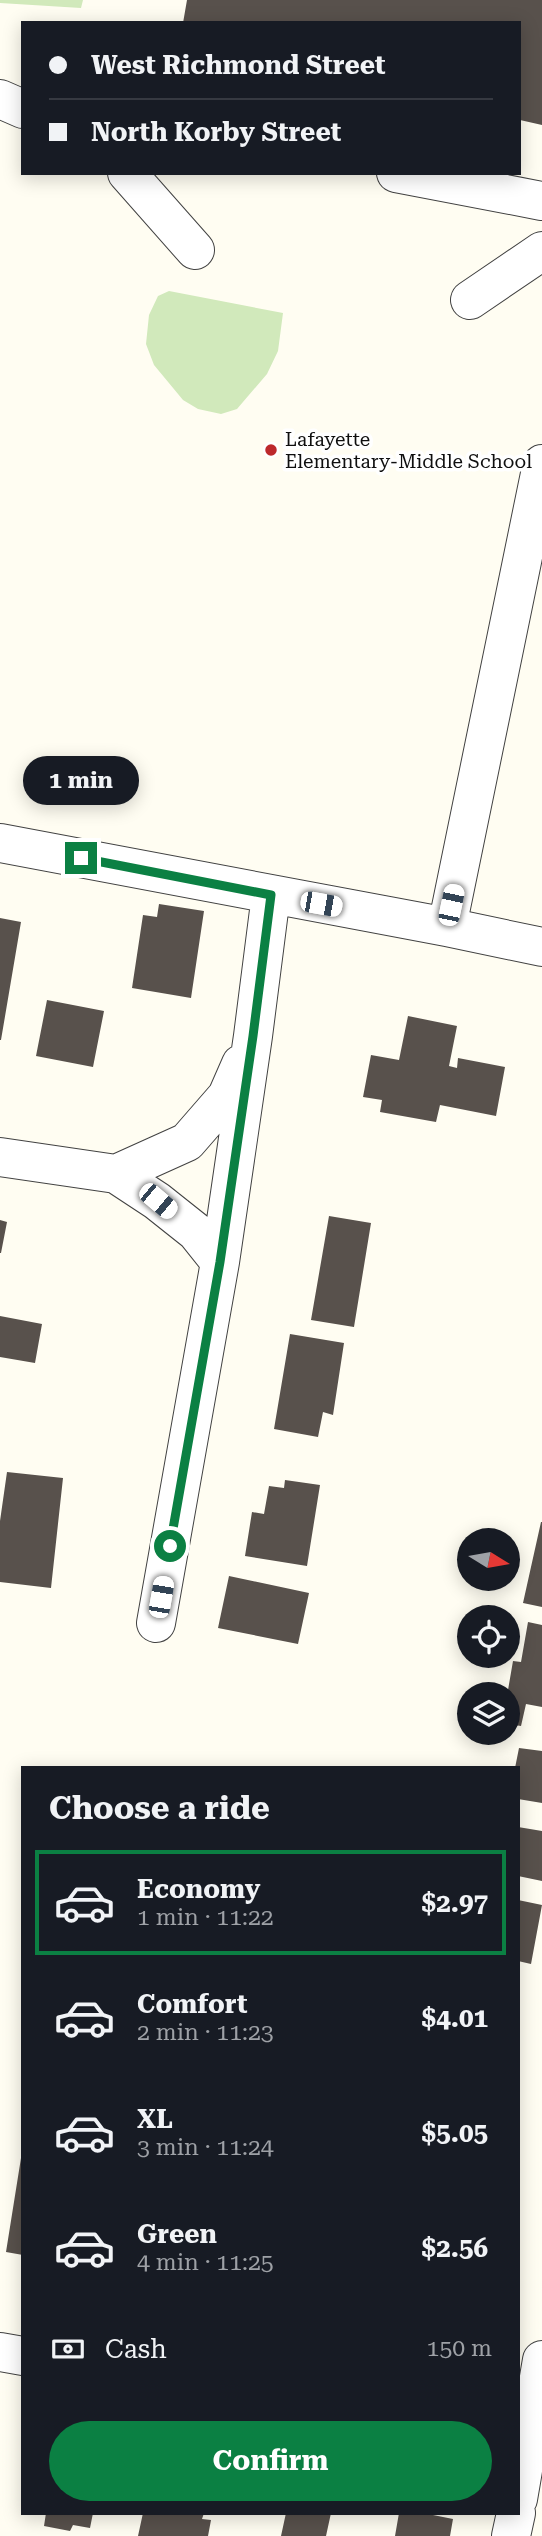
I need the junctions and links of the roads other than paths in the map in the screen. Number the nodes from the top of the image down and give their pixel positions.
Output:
1 (0, 99) edge
2 (21, 108) edge
3 (129, 175) edge
4 (406, 175) edge
5 (542, 201) edge
6 (195, 250) dead end
7 (542, 251) edge
8 (471, 300) dead end
9 (542, 464) edge
10 (0, 843) edge
11 (271, 895) junction
12 (447, 927) junction
13 (542, 947) edge
14 (253, 1036) junction
15 (0, 1157) edge
16 (116, 1174) junction
17 (220, 1262) junction
18 (156, 1623) dead end
19 (0, 2351) edge
20 (21, 2356) edge
21 (542, 2360) edge
22 (528, 2461) edge
23 (520, 2491) edge
24 (516, 2515) edge
25 (512, 2536) edge

1 - 2 street
3 - 6 street
4 - 5 street
7 - 8 street
9 - 12 street
10 - 11 street
11 - 12 street
11 - 14 street
12 - 13 street
14 - 16 street
14 - 17 street
15 - 16 street
16 - 17 street
17 - 18 street
19 - 20 street
21 - 22 street
22 - 23 street
24 - 25 street

